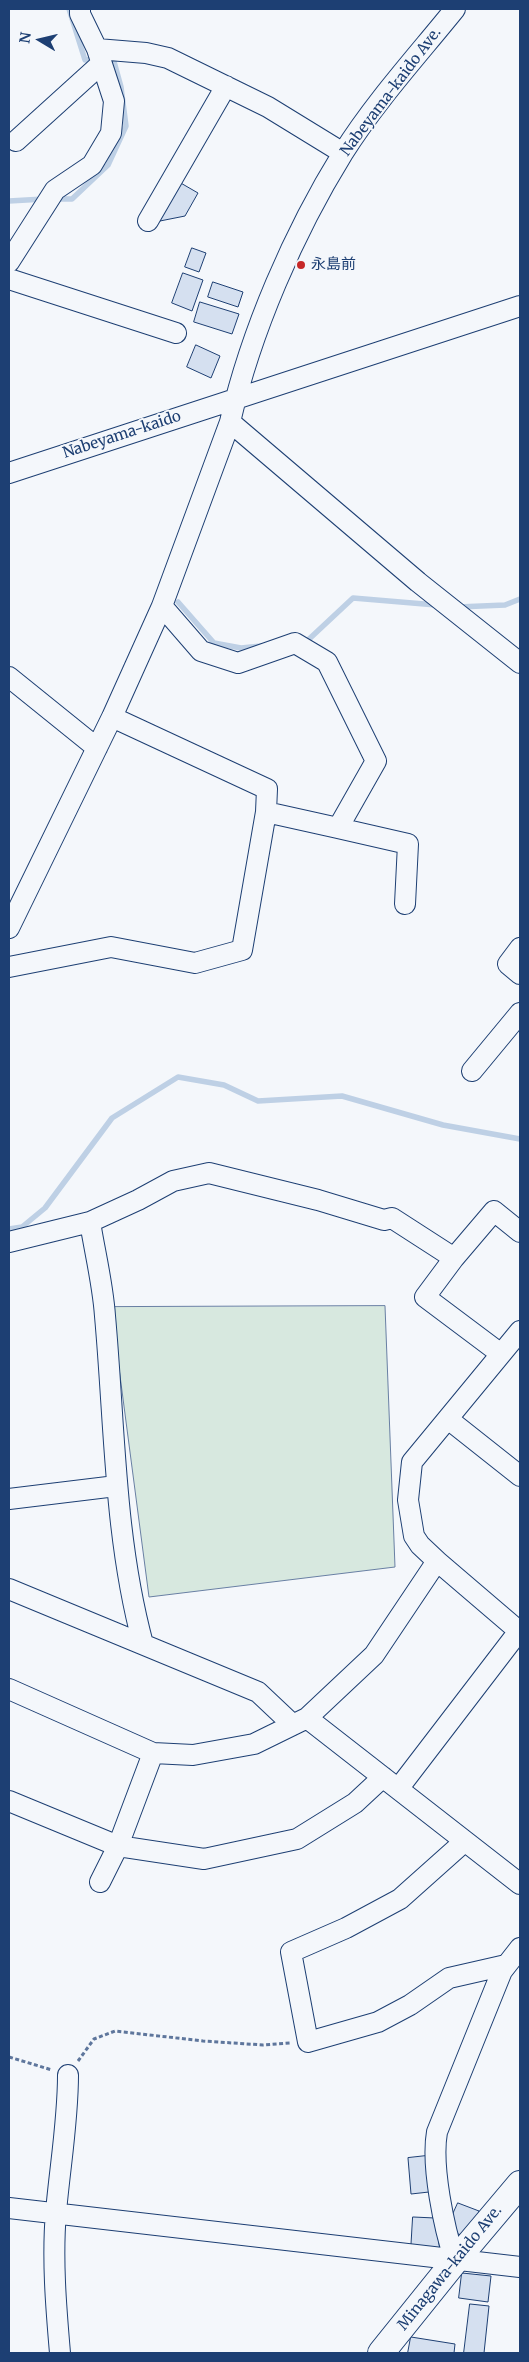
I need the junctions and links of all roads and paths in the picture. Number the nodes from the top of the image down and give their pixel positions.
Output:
1 (80, 9) edge
2 (455, 9) edge
3 (99, 56) junction
4 (226, 86) junction
5 (16, 140) dead end
6 (344, 153) junction
7 (148, 221) dead end
8 (9, 262) edge
9 (9, 279) edge
10 (520, 306) edge
11 (176, 333) dead end
12 (235, 397) junction
13 (230, 422) junction
14 (9, 473) edge
15 (162, 606) junction
16 (520, 663) edge
17 (9, 677) edge
18 (112, 717) junction
19 (96, 748) junction
20 (266, 812) junction
21 (338, 828) junction
22 (405, 904) dead end
23 (9, 928) edge
24 (520, 948) edge
25 (9, 967) edge
26 (520, 974) edge
27 (520, 1013) edge
28 (472, 1071) dead end
29 (90, 1222) junction
30 (520, 1232) edge
31 (9, 1242) edge
32 (454, 1258) junction
33 (520, 1331) edge
34 (501, 1354) junction
35 (448, 1419) junction
36 (520, 1476) edge
37 (116, 1486) junction
38 (9, 1500) edge
39 (437, 1562) junction
40 (9, 1589) edge
41 (520, 1632) edge
42 (143, 1644) junction
43 (9, 1689) edge
44 (300, 1721) junction
45 (153, 1753) junction
46 (391, 1783) junction
47 (9, 1801) edge
48 (465, 1841) junction
49 (118, 1846) junction
50 (100, 1882) dead end
51 (520, 1884) edge
52 (516, 1955) edge
53 (308, 2042) junction
54 (9, 2057) edge
55 (68, 2075) junction
56 (520, 2184) edge
57 (9, 2208) edge
58 (56, 2214) junction
59 (454, 2261) junction
60 (520, 2267) edge
61 (60, 2353) edge
62 (381, 2353) edge

1 - 3 street
2 - 6 street, Nabeyama-kaido Ave.
3 - 4 street
3 - 5 street
3 - 8 street
4 - 6 street
4 - 7 street
6 - 12 street, Nabeyama-kaido Ave.
9 - 11 street
10 - 12 street, Nabeyama-kaido
12 - 13 street, Nabeyama-kaido Ave.
12 - 14 street, Nabeyama-kaido
13 - 15 street, Nabeyama-kaido Ave.
13 - 16 street
15 - 18 street, Nabeyama-kaido Ave.
15 - 21 street
17 - 19 street
18 - 19 street, Nabeyama-kaido Ave.
18 - 20 street
19 - 23 street, Nabeyama-kaido Ave.
20 - 21 street
20 - 25 street
21 - 22 street
24 - 26 street
27 - 28 street
29 - 31 street
29 - 32 street
29 - 37 street
30 - 32 street
32 - 34 street
33 - 34 street
34 - 35 street
35 - 36 street
35 - 39 street
37 - 38 street
37 - 42 street
39 - 41 street
39 - 44 street
40 - 42 street
41 - 46 street
42 - 44 street
43 - 45 street
44 - 45 street
44 - 46 street
45 - 49 street
46 - 48 street
46 - 49 street
47 - 49 street
48 - 51 street
48 - 53 street
49 - 50 street
52 - 53 street
52 - 59 street
53 - 55 path
54 - 55 path
55 - 58 street
56 - 59 main road, Minagawa-kaido Ave.
57 - 58 street
58 - 59 street
58 - 61 street
59 - 60 street
59 - 62 main road, Minagawa-kaido Ave.

